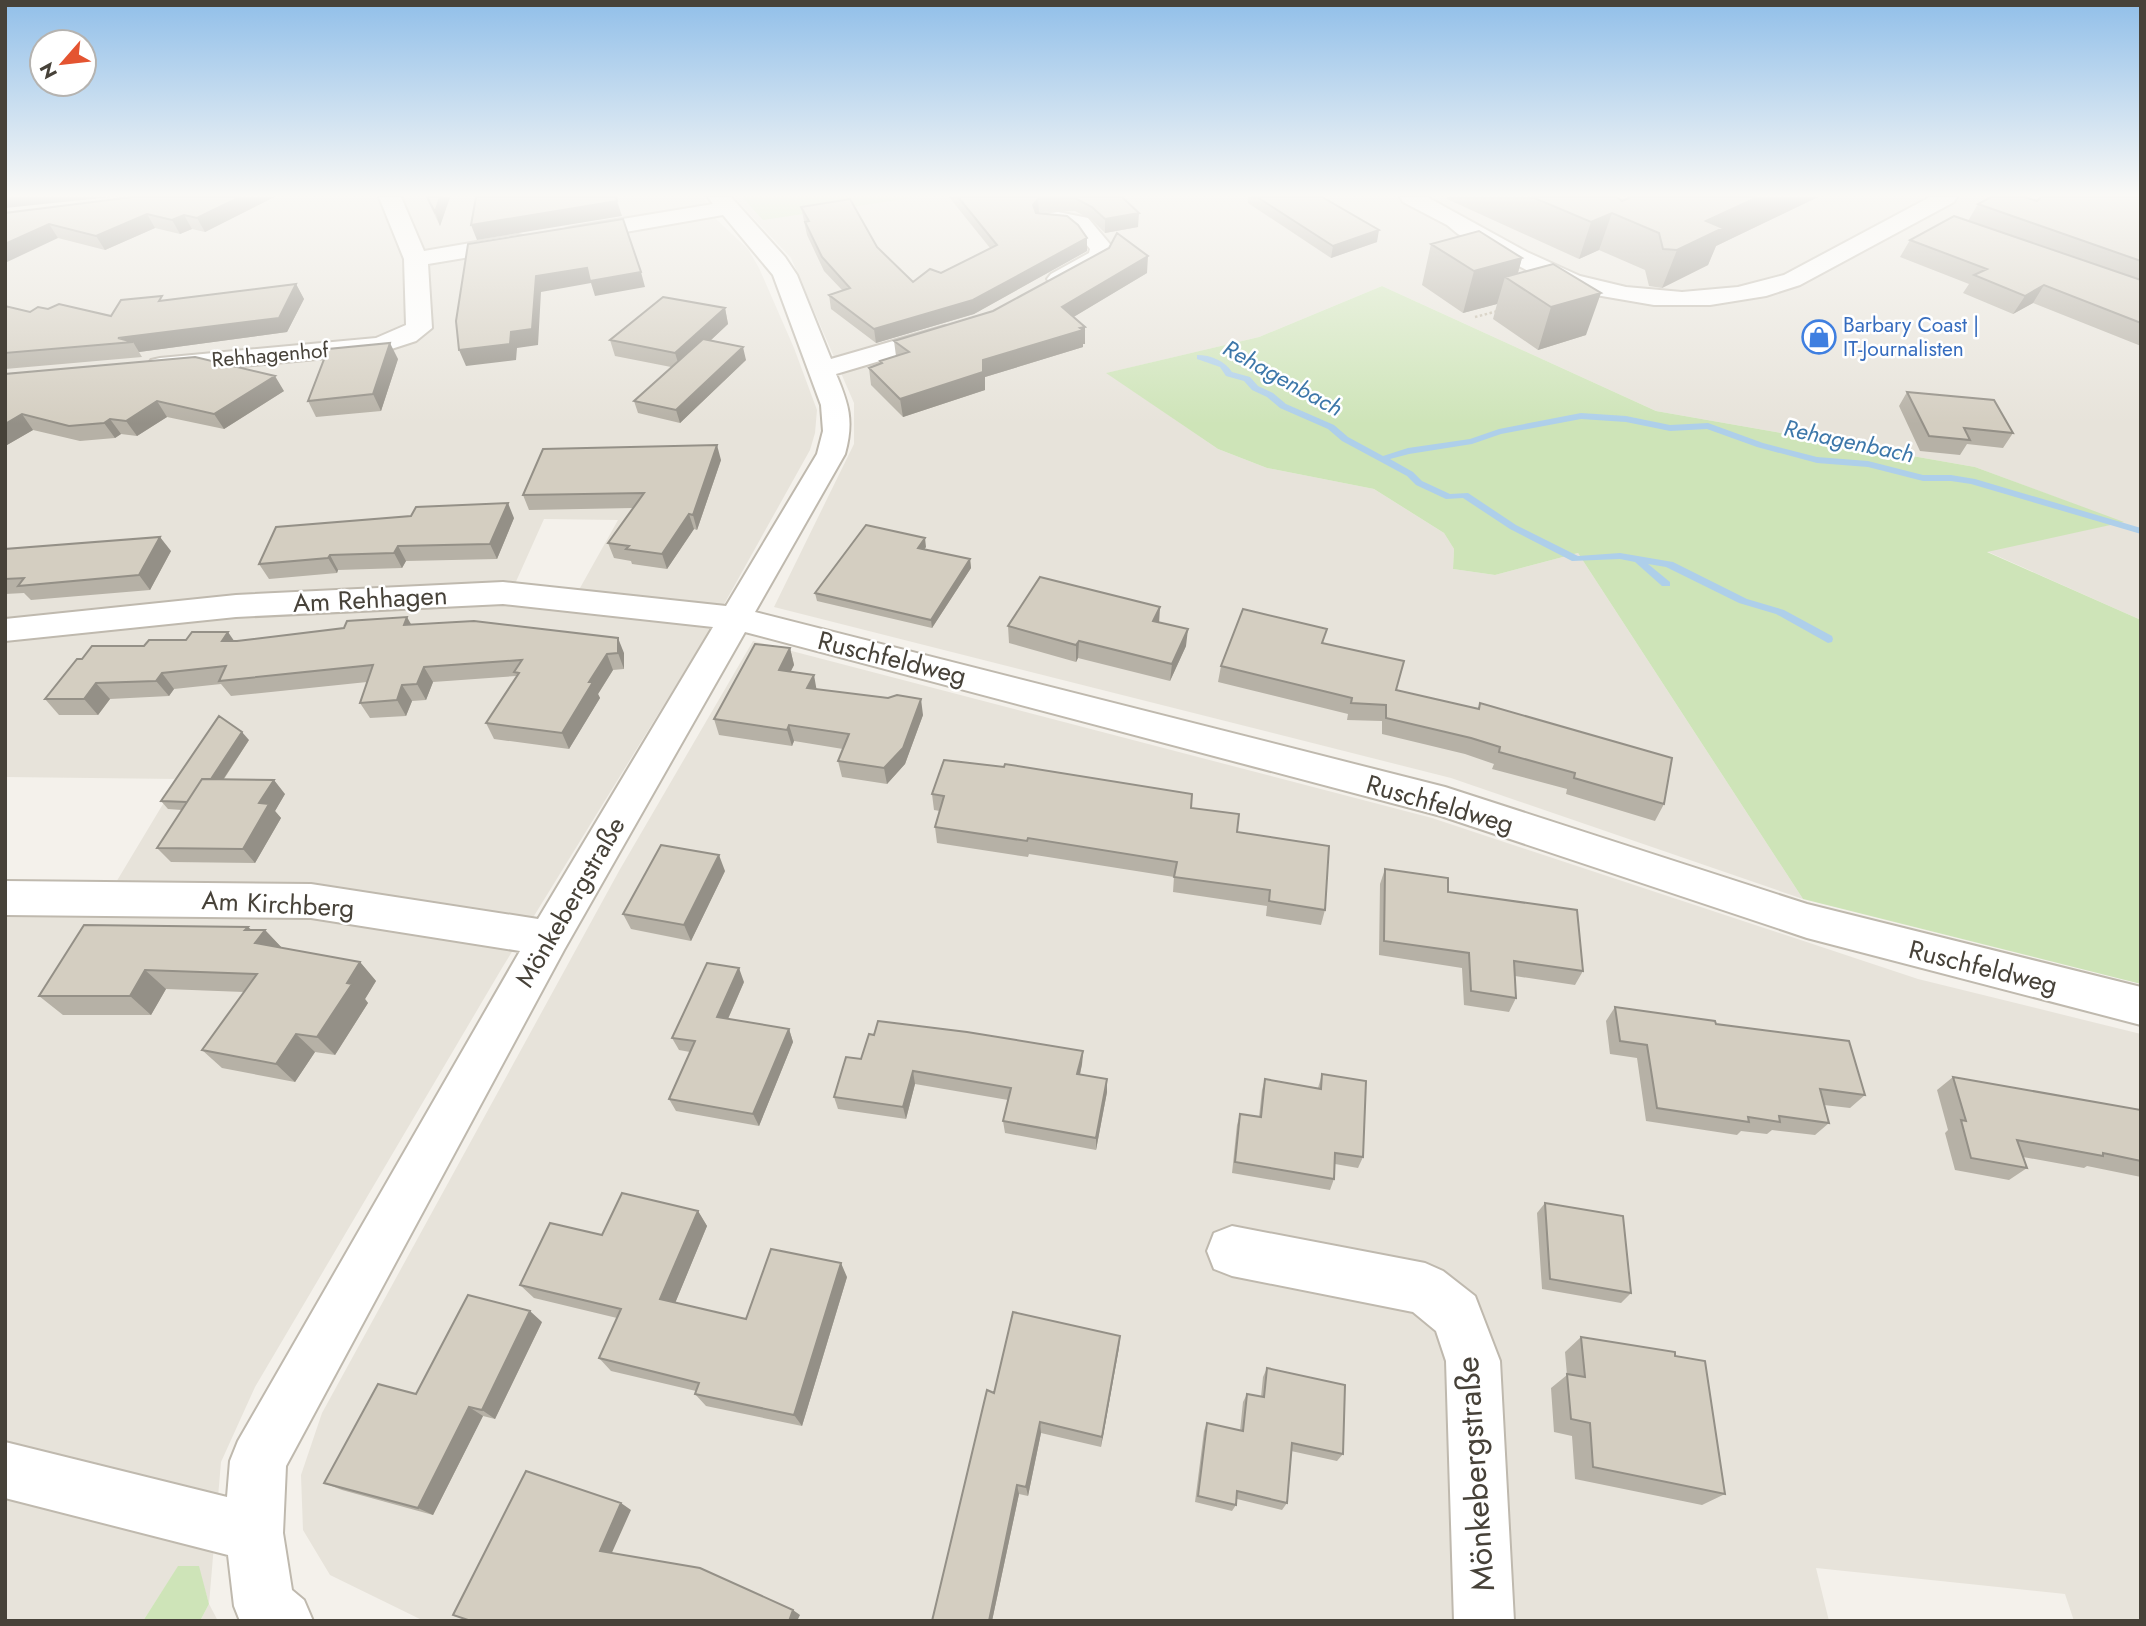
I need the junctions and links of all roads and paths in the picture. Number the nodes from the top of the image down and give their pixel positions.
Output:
1 (417, 273) edge
2 (782, 273) edge
3 (1071, 273) edge
4 (1555, 273) edge
5 (1805, 273) edge
6 (1042, 289) edge
7 (1500, 310) edge
8 (1475, 317) edge
9 (965, 328) edge
10 (130, 369) edge
11 (823, 370) junction
12 (734, 618) junction
13 (5, 630) edge
14 (5, 898) edge
15 (549, 938) junction
16 (2141, 1006) edge
17 (1231, 1251) dead end
18 (5, 1470) edge
19 (254, 1533) junction
20 (283, 1621) edge
21 (1484, 1621) edge

1 - 10 street, Rehhagenhof
2 - 11 street, Mönkebergstraße
3 - 6 street
4 - 5 street
7 - 8 path
9 - 11 street
11 - 12 street, Mönkebergstraße
12 - 13 street, Am Rehhagen
12 - 15 street, Mönkebergstraße
12 - 16 street, Ruschfeldweg
14 - 15 street, Am Kirchberg
15 - 19 street, Mönkebergstraße
17 - 21 street, Mönkebergstraße
18 - 19 street
19 - 20 street, Mönkebergstraße

